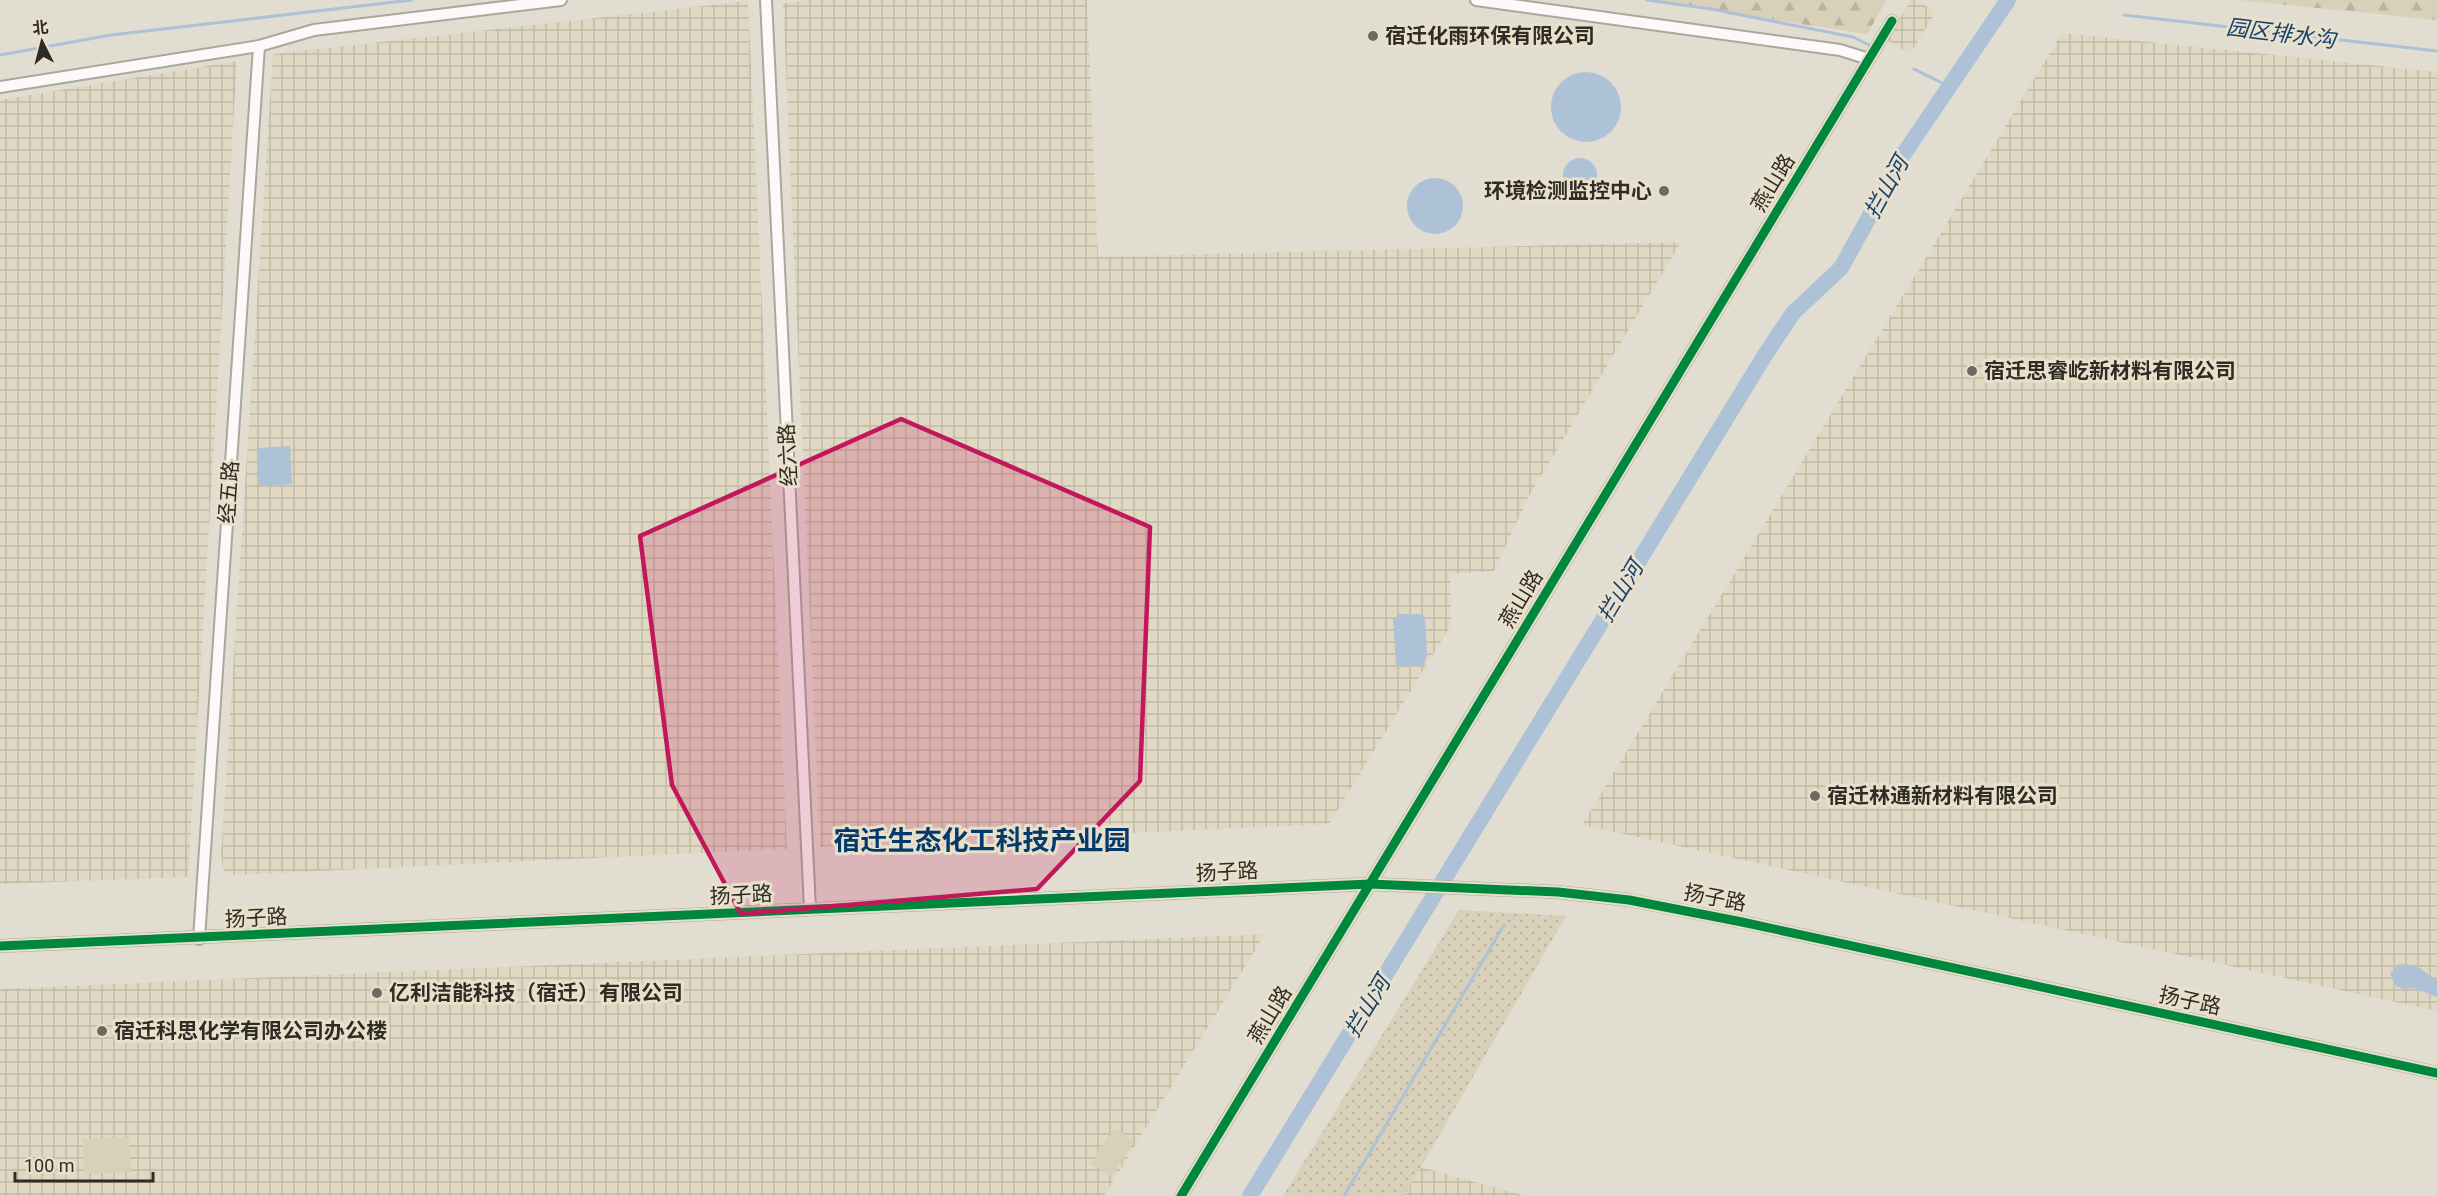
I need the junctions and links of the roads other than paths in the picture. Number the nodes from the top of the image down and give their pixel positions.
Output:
1 (561, 0) edge
2 (766, 0) edge
3 (1476, 0) edge
4 (1892, 21) dead end
5 (259, 46) junction
6 (1873, 52) junction
7 (0, 87) edge
8 (1370, 884) junction
9 (810, 909) junction
10 (199, 939) junction
11 (0, 946) edge
12 (2437, 1073) edge
13 (1181, 1196) edge

1 - 5 street
2 - 9 street, 经六路
3 - 6 street
4 - 6 street, 燕山路
5 - 7 street
5 - 10 street, 经五路
6 - 8 street, 燕山路
8 - 9 street, 扬子路
8 - 12 street, 扬子路
8 - 13 street, 燕山路
9 - 10 street, 扬子路
10 - 11 street, 扬子路

